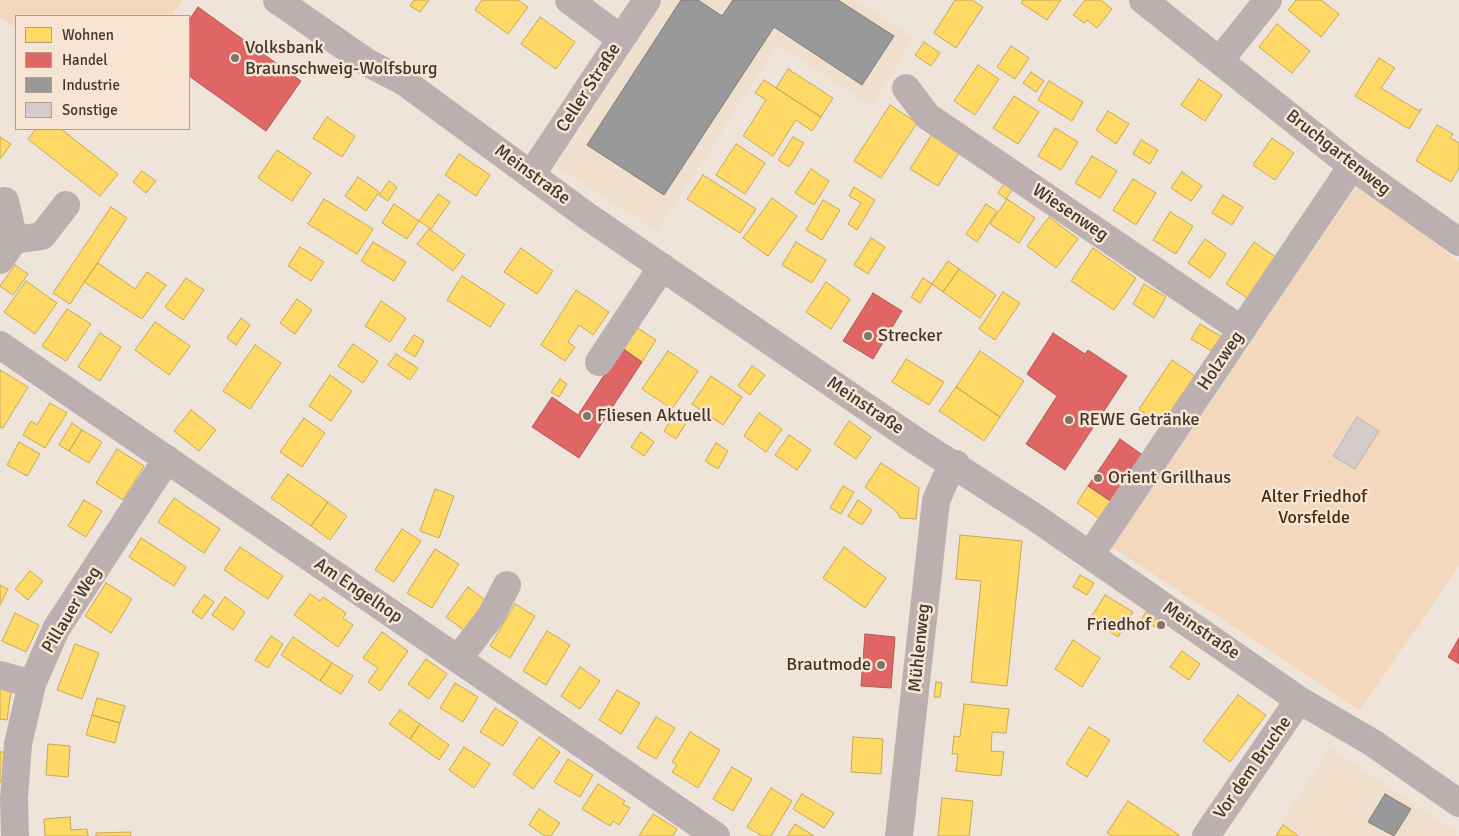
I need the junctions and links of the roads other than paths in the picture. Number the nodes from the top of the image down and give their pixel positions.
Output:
1 (278, 0) edge
2 (569, 0) edge
3 (646, 0) edge
4 (1143, 0) edge
5 (1268, 0) edge
6 (621, 39) junction
7 (1220, 60) junction
8 (906, 88) dead end
9 (1352, 166) junction
10 (532, 175) junction
11 (5, 201) dead end
12 (66, 205) dead end
13 (1459, 242) edge
14 (7, 250) edge
15 (662, 267) junction
16 (1242, 330) junction
17 (0, 345) edge
18 (599, 362) dead end
19 (167, 459) junction
20 (956, 464) junction
21 (1090, 555) junction
22 (507, 585) dead end
23 (458, 659) junction
24 (0, 675) edge
25 (32, 684) junction
26 (1300, 700) junction
27 (1459, 802) edge
28 (15, 836) edge
29 (716, 836) edge
30 (899, 836) edge
31 (1206, 836) edge

1 - 10 street, Meinstraße
2 - 6 street
3 - 6 street, Celler Straße
4 - 7 street, Bruchgartenweg
5 - 7 street
6 - 10 street, Celler Straße
7 - 9 street, Bruchgartenweg
8 - 16 street, Wiesenweg
9 - 13 street, Bruchgartenweg
9 - 16 street, Holzweg
10 - 15 street, Meinstraße
11 - 14 street
12 - 14 street
15 - 18 street
15 - 20 street, Meinstraße
16 - 21 street, Holzweg
17 - 19 street, Am Engelhop
19 - 23 street, Am Engelhop
19 - 25 street, Pillauer Weg
20 - 21 street, Meinstraße
20 - 30 street, Mühlenweg
21 - 26 street, Meinstraße
22 - 23 street
23 - 29 street, Am Engelhop
24 - 25 street
25 - 28 street, Pillauer Weg
26 - 27 street, Meinstraße
26 - 31 street, Vor dem Bruche

